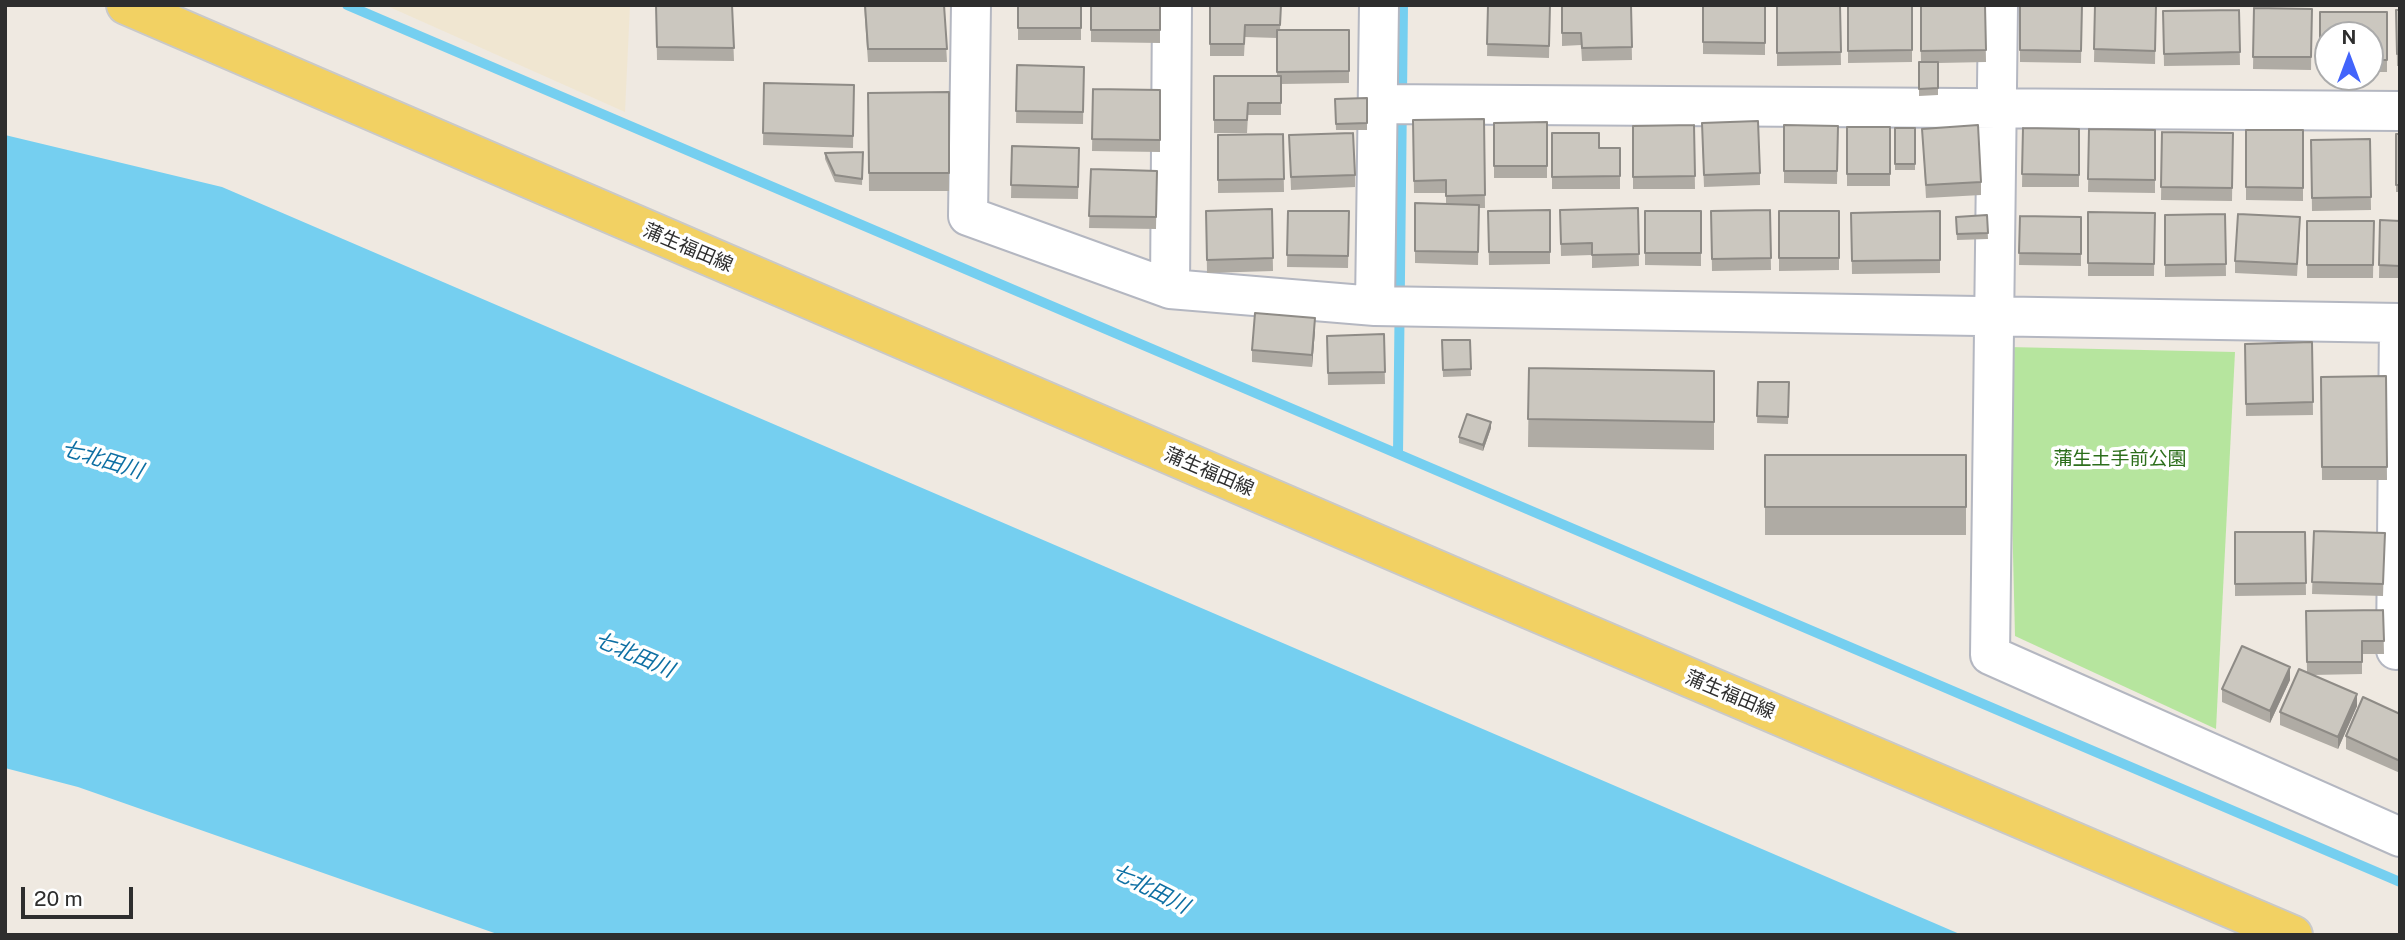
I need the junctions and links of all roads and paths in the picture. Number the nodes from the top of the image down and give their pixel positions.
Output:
1 (126, 5) edge
2 (971, 5) edge
3 (1172, 5) edge
4 (1379, 5) edge
5 (1998, 5) edge
6 (1393, 105) junction
7 (1997, 108) junction
8 (2400, 111) edge
9 (1170, 289) junction
10 (1392, 306) junction
11 (1994, 316) junction
12 (2399, 323) edge
13 (2396, 650) dead end
14 (2400, 837) edge
15 (2294, 935) edge

1 - 15 main road, 蒲生福田線
2 - 9 street
3 - 9 street
4 - 6 street
5 - 7 street
6 - 7 street
6 - 10 street
7 - 8 street
7 - 11 street
9 - 10 street
10 - 11 street
11 - 12 street
11 - 14 street
12 - 13 street

